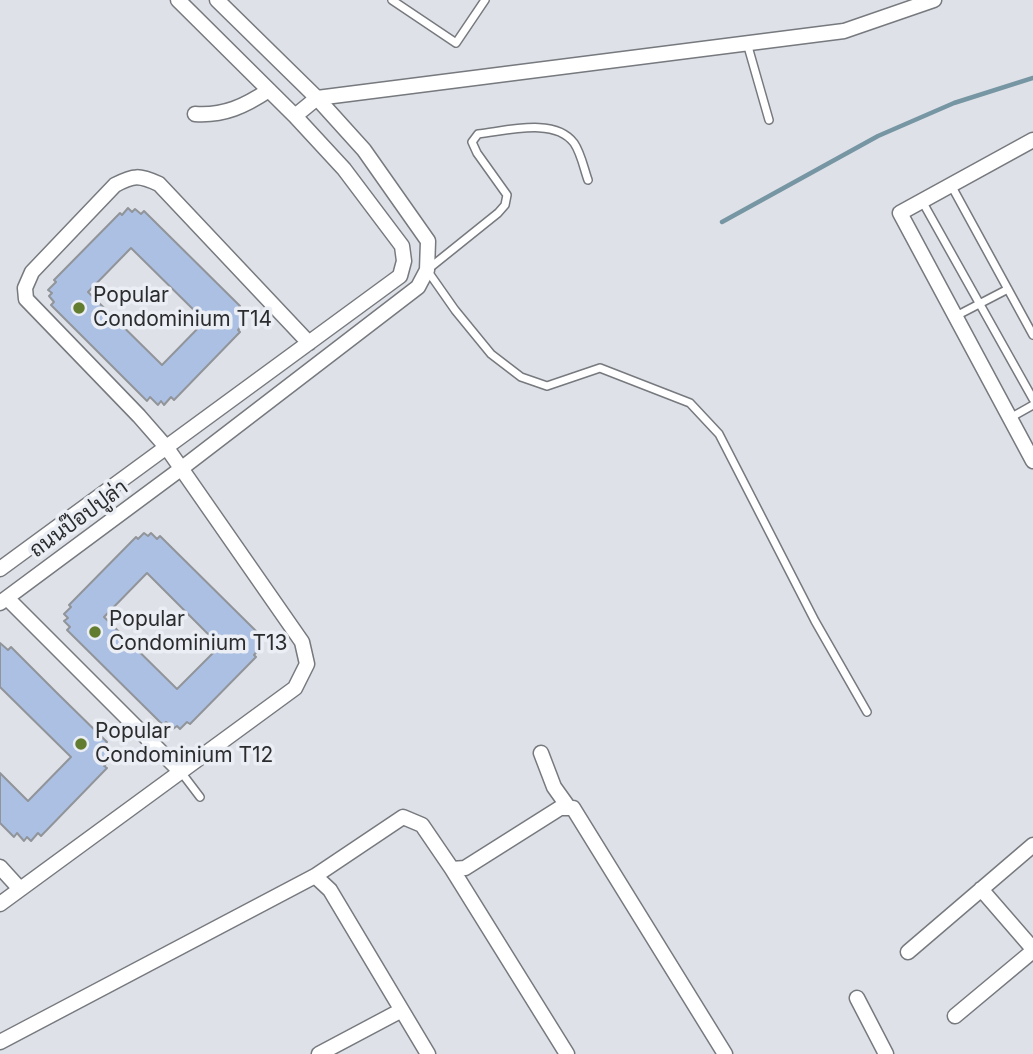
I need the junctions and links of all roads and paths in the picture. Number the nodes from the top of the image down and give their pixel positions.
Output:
1 (178, 0) edge
2 (217, 0) edge
3 (392, 0) edge
4 (485, 0) edge
5 (934, 0) edge
6 (747, 42) junction
7 (269, 90) junction
8 (317, 98) junction
9 (195, 114) dead end
10 (295, 116) junction
11 (769, 120) dead end
12 (1033, 140) edge
13 (588, 180) dead end
14 (951, 184) junction
15 (922, 201) junction
16 (404, 261) junction
17 (427, 270) junction
18 (1008, 289) junction
19 (979, 303) junction
20 (956, 317) junction
21 (1033, 335) edge
22 (309, 343) junction
23 (1033, 399) edge
24 (1033, 405) edge
25 (1010, 418) junction
26 (167, 448) junction
27 (1033, 460) edge
28 (182, 468) junction
29 (0, 569) edge
30 (4, 600) edge
31 (867, 712) dead end
32 (541, 753) dead end
33 (181, 772) junction
34 (200, 797) dead end
35 (569, 808) junction
36 (1033, 845) edge
37 (0, 867) edge
38 (452, 869) junction
39 (315, 876) junction
40 (20, 889) junction
41 (981, 889) junction
42 (0, 904) edge
43 (1033, 950) edge
44 (908, 952) dead end
45 (857, 998) dead end
46 (400, 1011) junction
47 (954, 1016) dead end
48 (0, 1042) edge
49 (319, 1054) edge
50 (428, 1054) edge
51 (567, 1054) edge
52 (725, 1054) edge
53 (886, 1054) edge

1 - 7 street
2 - 8 street
3 - 4 lane
5 - 6 street
6 - 8 street
6 - 11 lane
7 - 9 street
7 - 10 street
8 - 10 street
8 - 17 street
10 - 16 street
12 - 14 street
13 - 17 lane
14 - 15 street
14 - 18 lane
15 - 19 lane
15 - 20 street
16 - 17 street
16 - 22 street, ถนนป๊อปปูล่า
17 - 28 street, ถนนป๊อปปูล่า
17 - 31 lane
18 - 19 lane
18 - 21 lane
19 - 20 lane
19 - 23 lane
20 - 25 street
22 - 26 street, ถนนป๊อปปูล่า
22 - 26 street
24 - 25 lane
25 - 27 street
26 - 28 street
26 - 29 street, ถนนป๊อปปูล่า
28 - 30 street, ถนนป๊อปปูล่า
28 - 33 street
30 - 33 street
32 - 35 street
33 - 34 lane
33 - 40 street
35 - 38 street
35 - 52 street
36 - 41 street
37 - 40 street
38 - 39 street
38 - 51 street
39 - 46 street
39 - 48 street
40 - 42 street
41 - 43 street
41 - 44 street
43 - 47 street
45 - 53 street
46 - 49 street
46 - 50 street

